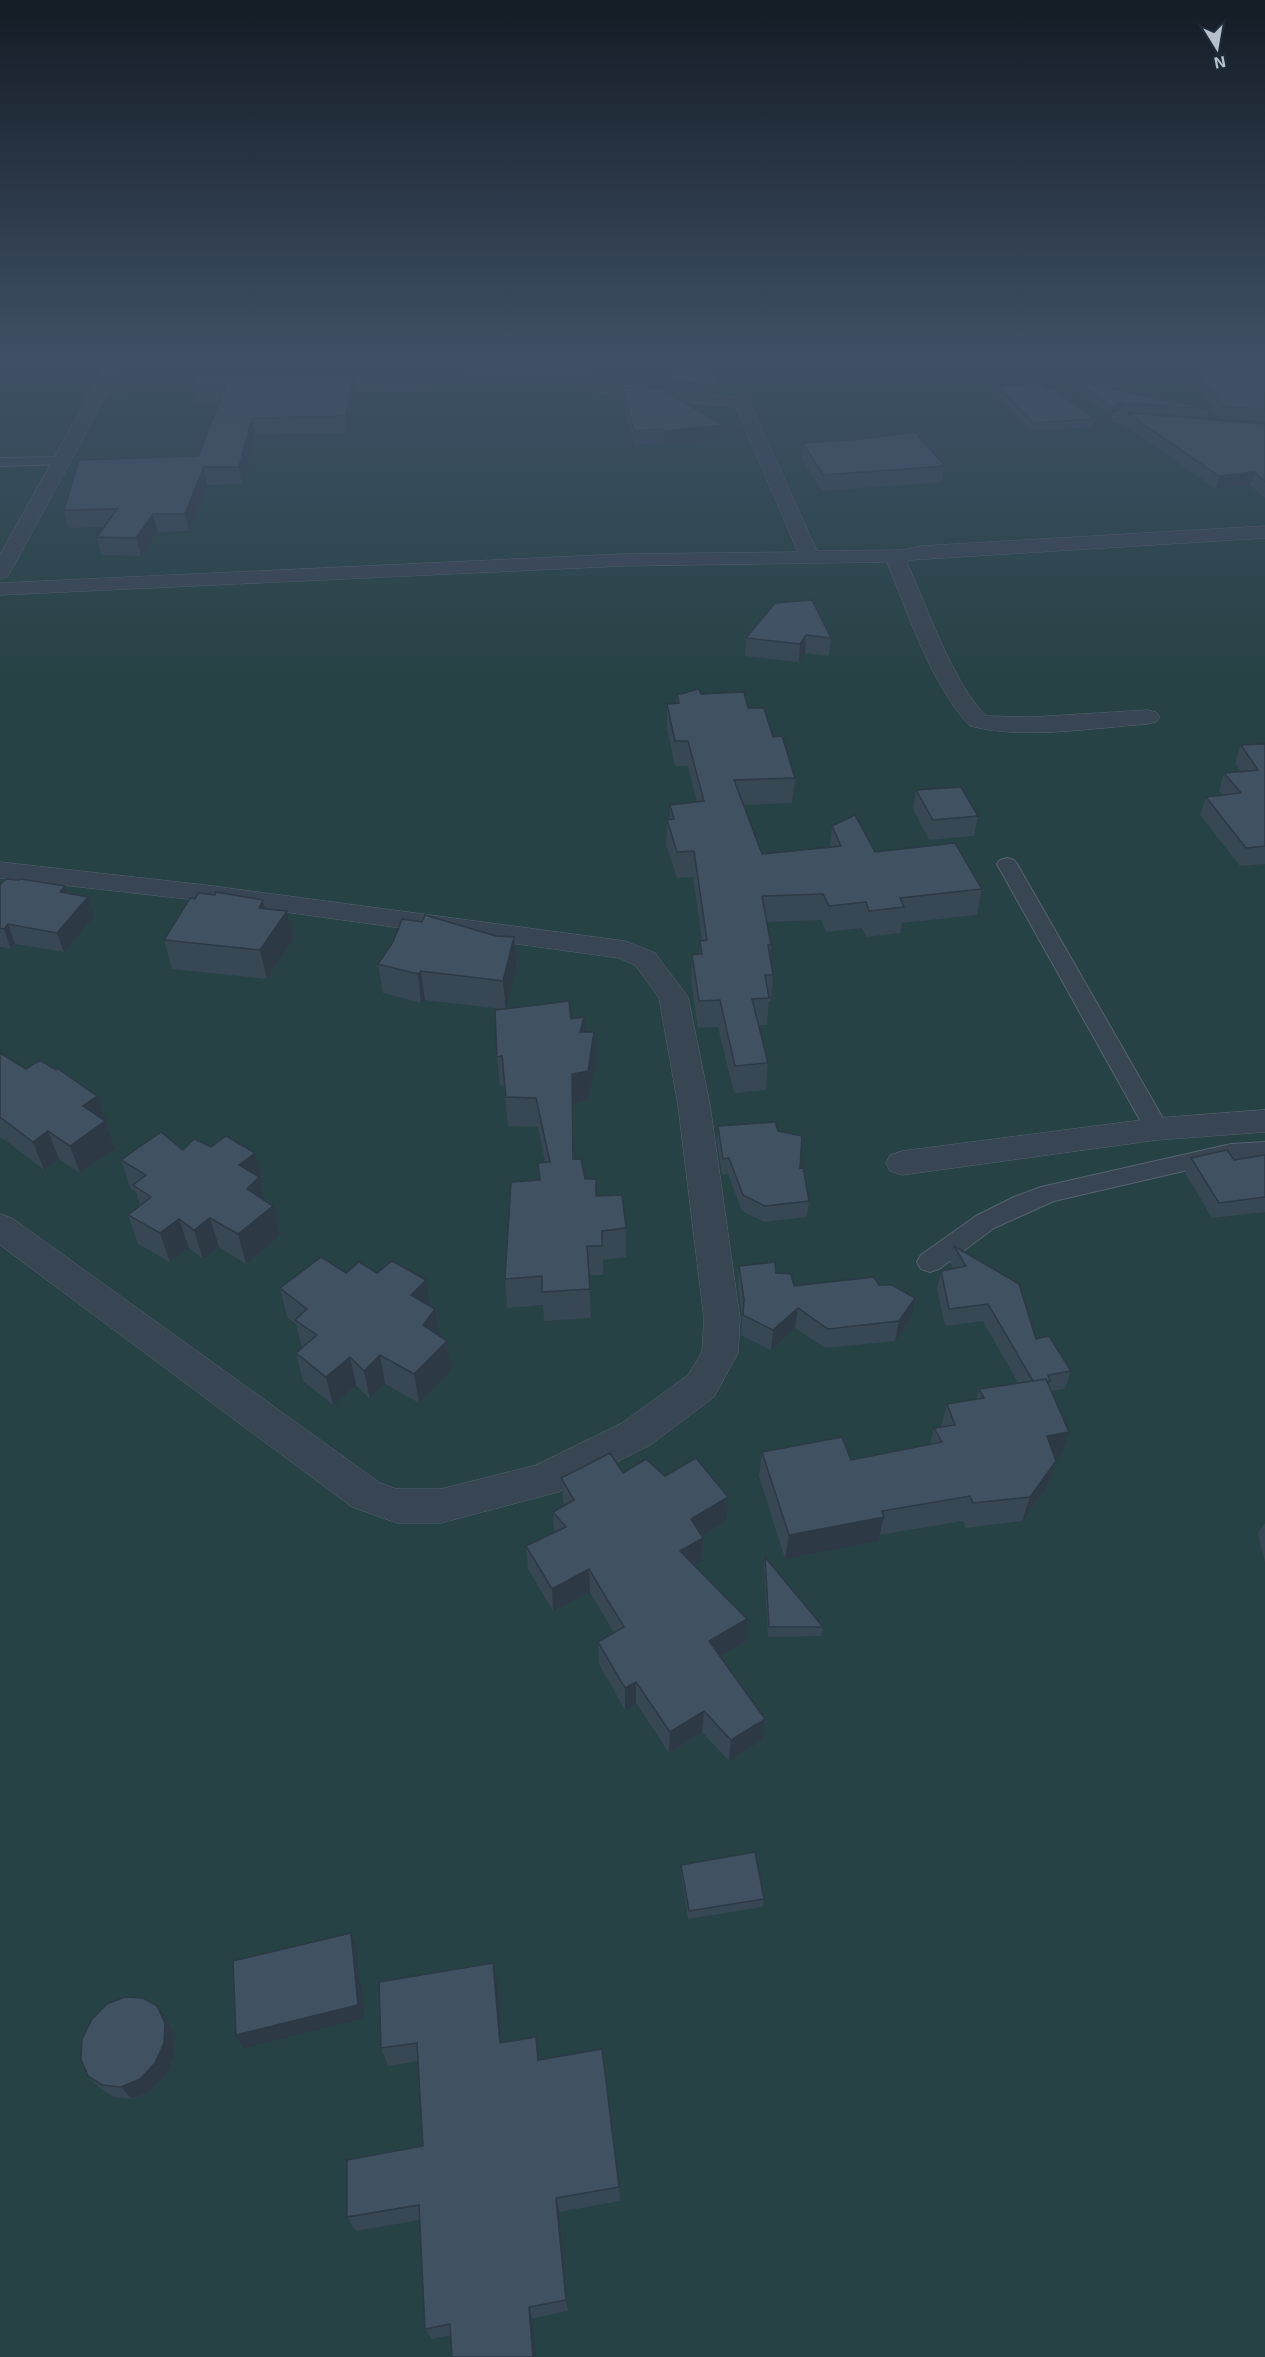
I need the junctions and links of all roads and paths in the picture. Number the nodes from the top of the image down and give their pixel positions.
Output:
1 (58, 468) edge
2 (771, 468) edge
3 (1265, 532) edge
4 (903, 556) junction
5 (810, 557) junction
6 (0, 573) edge
7 (0, 589) edge
8 (1148, 717) dead end
9 (1006, 864) dead end
10 (0, 870) edge
11 (1265, 1121) edge
12 (1157, 1129) junction
13 (1265, 1150) edge
14 (903, 1163) dead end
15 (0, 1227) edge
16 (930, 1262) dead end

1 - 6 street
2 - 5 street
3 - 4 street
4 - 5 street
4 - 8 street
5 - 7 street
9 - 12 lane
10 - 15 street
11 - 12 street
12 - 14 street
13 - 16 lane

